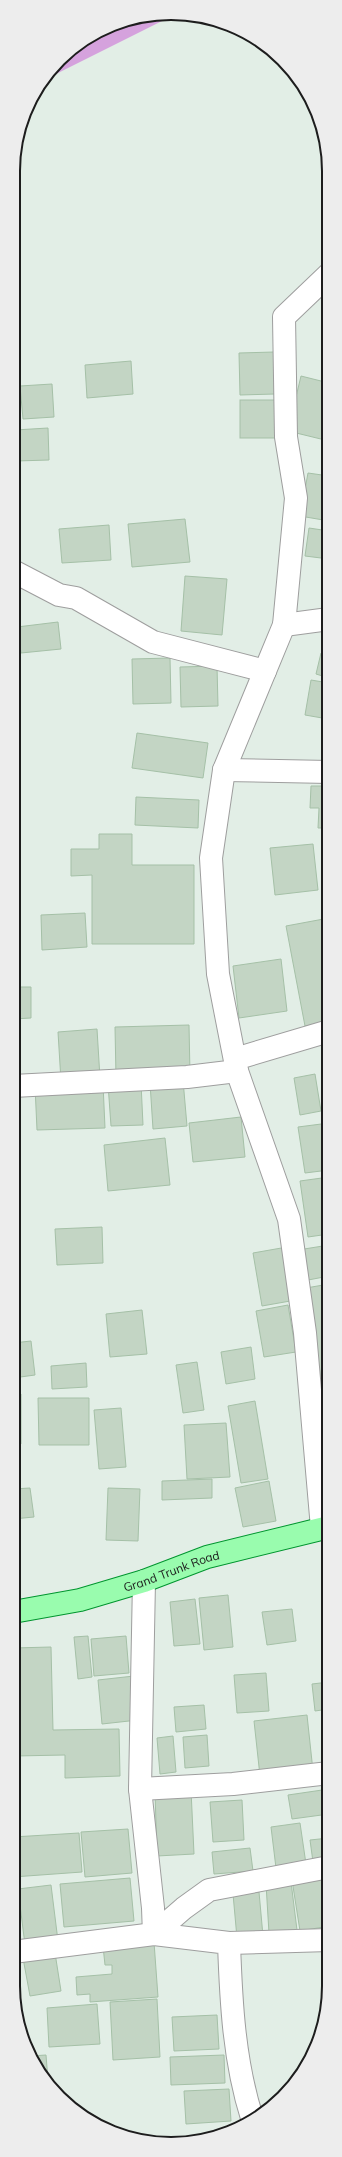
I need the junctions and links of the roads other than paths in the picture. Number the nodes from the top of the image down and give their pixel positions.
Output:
1 (322, 281) edge
2 (20, 575) edge
3 (322, 620) edge
4 (284, 625) junction
5 (265, 671) junction
6 (224, 770) junction
7 (322, 772) edge
8 (322, 1034) edge
9 (236, 1065) junction
10 (20, 1086) edge
11 (322, 1499) edge
12 (322, 1529) edge
13 (144, 1581) junction
14 (20, 1611) edge
15 (322, 1774) edge
16 (140, 1789) junction
17 (322, 1868) edge
18 (154, 1934) junction
19 (322, 1940) edge
20 (229, 1943) junction
21 (20, 1951) edge
22 (251, 2114) edge

1 - 4 street
2 - 5 street
3 - 4 street
4 - 5 street
5 - 6 street
6 - 7 street
6 - 9 street
8 - 9 street
9 - 10 street
9 - 11 street
12 - 13 main road, Grand Trunk Road
13 - 14 main road, Grand Trunk Road
13 - 16 street
15 - 16 street
16 - 18 street
17 - 18 street
18 - 20 street
18 - 21 street
19 - 20 street
20 - 22 street

